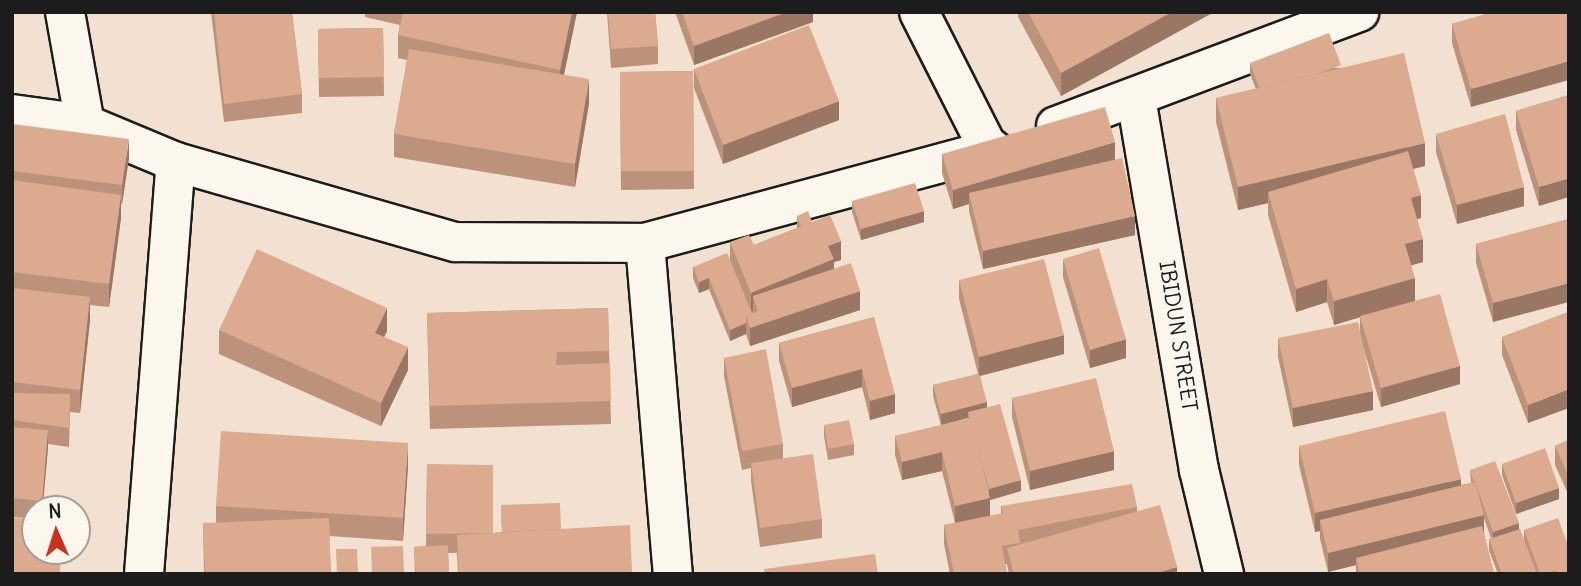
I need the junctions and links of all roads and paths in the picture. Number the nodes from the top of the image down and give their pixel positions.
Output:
1 (65, 12) edge
2 (919, 12) edge
3 (1359, 12) edge
4 (1136, 98) junction
5 (12, 114) edge
6 (85, 124) junction
7 (989, 150) junction
8 (176, 162) junction
9 (645, 243) junction
10 (144, 574) edge
11 (674, 574) edge
12 (1224, 574) edge

1 - 6 street
2 - 7 street
3 - 4 street
4 - 7 street
4 - 12 street, IBIDUN STREET
5 - 6 street
6 - 8 street
7 - 9 street
8 - 9 street
8 - 10 street
9 - 11 street

